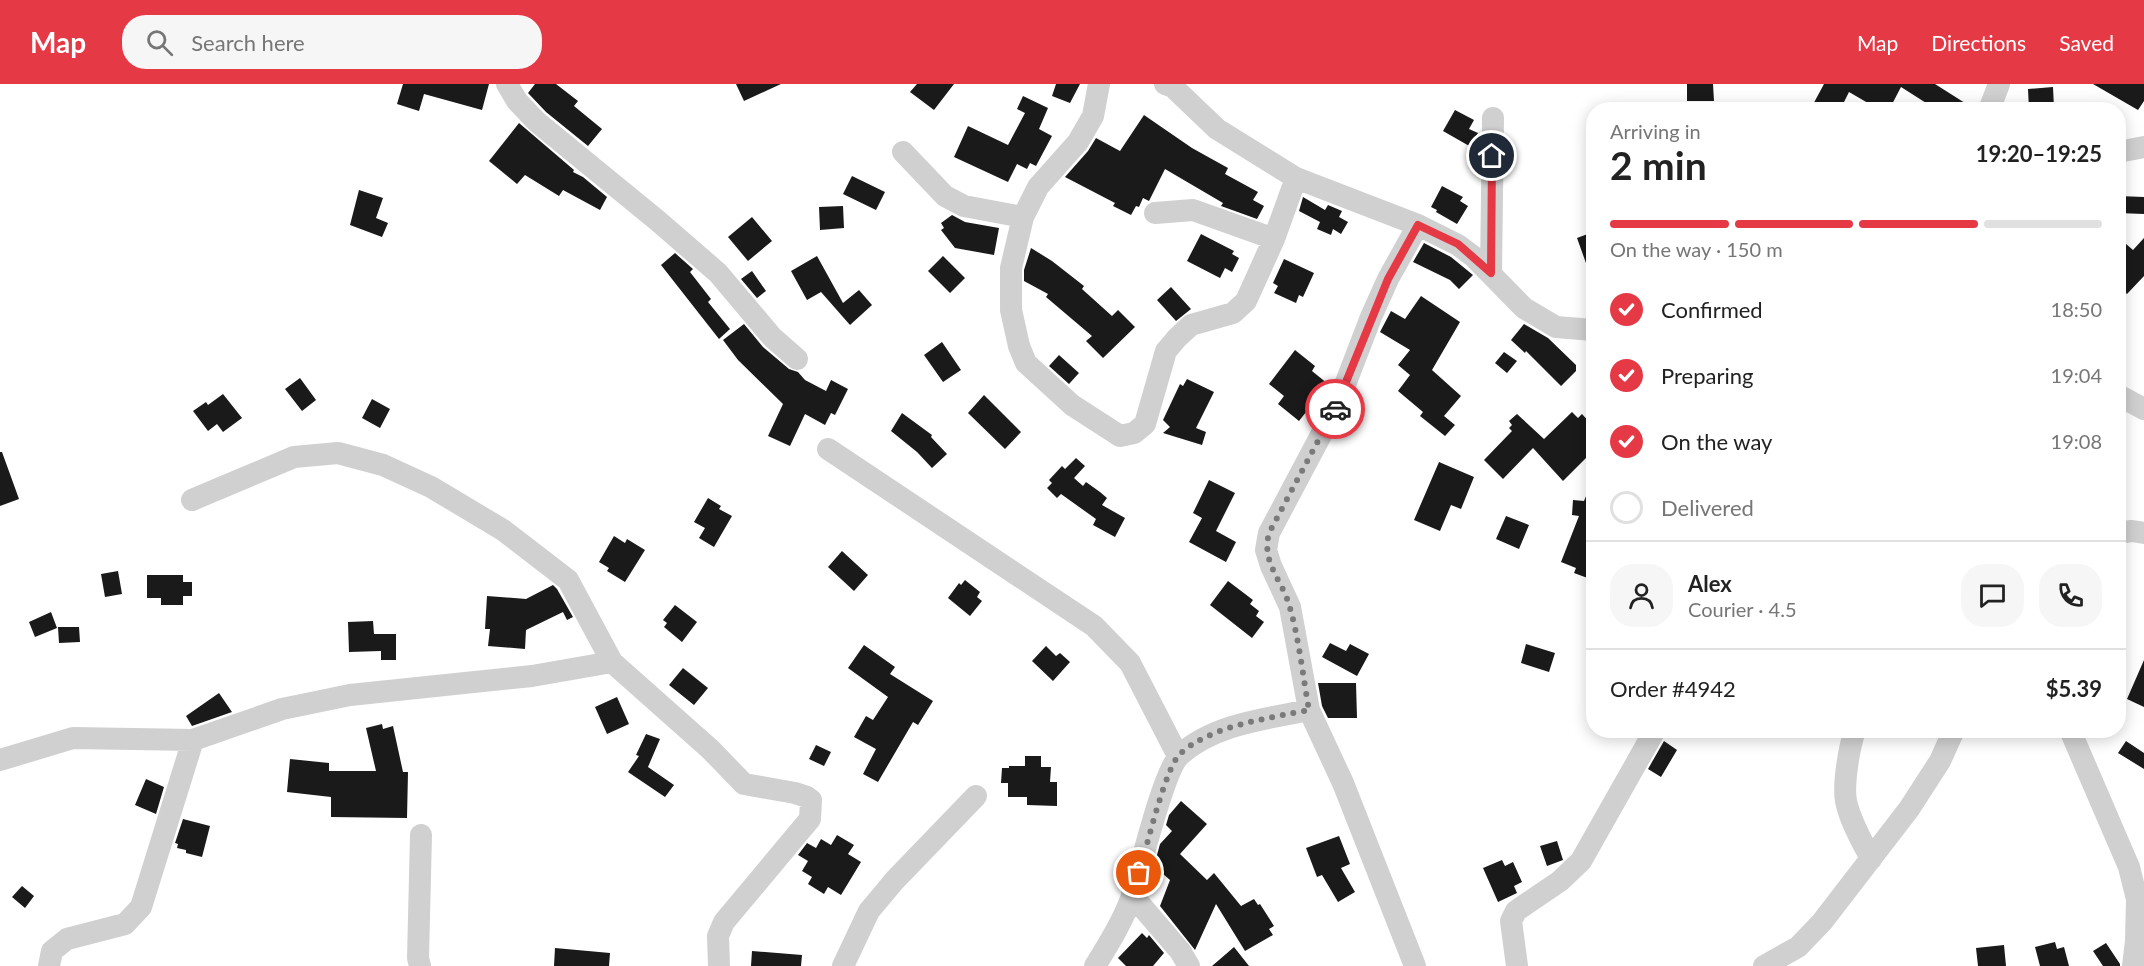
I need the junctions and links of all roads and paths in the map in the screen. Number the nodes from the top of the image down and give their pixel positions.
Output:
1 (507, 84) edge
2 (1099, 84) edge
3 (1165, 84) edge
4 (1999, 84) edge
5 (1992, 102) edge
6 (1493, 118) dead end
7 (2144, 147) edge
8 (2126, 150) edge
9 (903, 152) dead end
10 (1296, 178) junction
11 (1155, 213) dead end
12 (1023, 217) junction
13 (1418, 225) junction
14 (1274, 238) junction
15 (1491, 273) junction
16 (1586, 329) edge
17 (797, 359) dead end
18 (2126, 399) edge
19 (2144, 409) edge
20 (828, 449) dead end
21 (192, 500) dead end
22 (2126, 532) edge
23 (2144, 533) edge
24 (612, 663) junction
25 (1309, 710) junction
26 (1650, 738) edge
27 (1853, 738) edge
28 (1950, 738) edge
29 (2073, 738) edge
30 (193, 740) junction
31 (1178, 756) junction
32 (0, 760) edge
33 (976, 796) dead end
34 (421, 835) dead end
35 (1871, 859) junction
36 (1132, 895) junction
37 (49, 966) edge
38 (420, 966) edge
39 (719, 966) edge
40 (843, 966) edge
41 (1095, 966) edge
42 (1188, 966) edge
43 (1415, 966) edge
44 (1517, 966) edge
45 (1764, 966) edge
46 (2133, 966) edge

1 - 17 street
2 - 12 street
3 - 10 street
4 - 5 street
6 - 15 street
7 - 8 street
9 - 12 street
10 - 13 street
10 - 14 street
11 - 14 street
12 - 14 street
13 - 15 street
13 - 25 street
15 - 16 street
18 - 19 street
20 - 31 street
21 - 24 street
22 - 23 street
24 - 30 street
24 - 39 street
25 - 31 street
25 - 43 street
26 - 44 street
27 - 35 street
28 - 35 street
29 - 46 street
30 - 32 street
30 - 37 street
31 - 36 street
33 - 40 street
34 - 38 street
35 - 45 street
36 - 41 street
36 - 42 street

